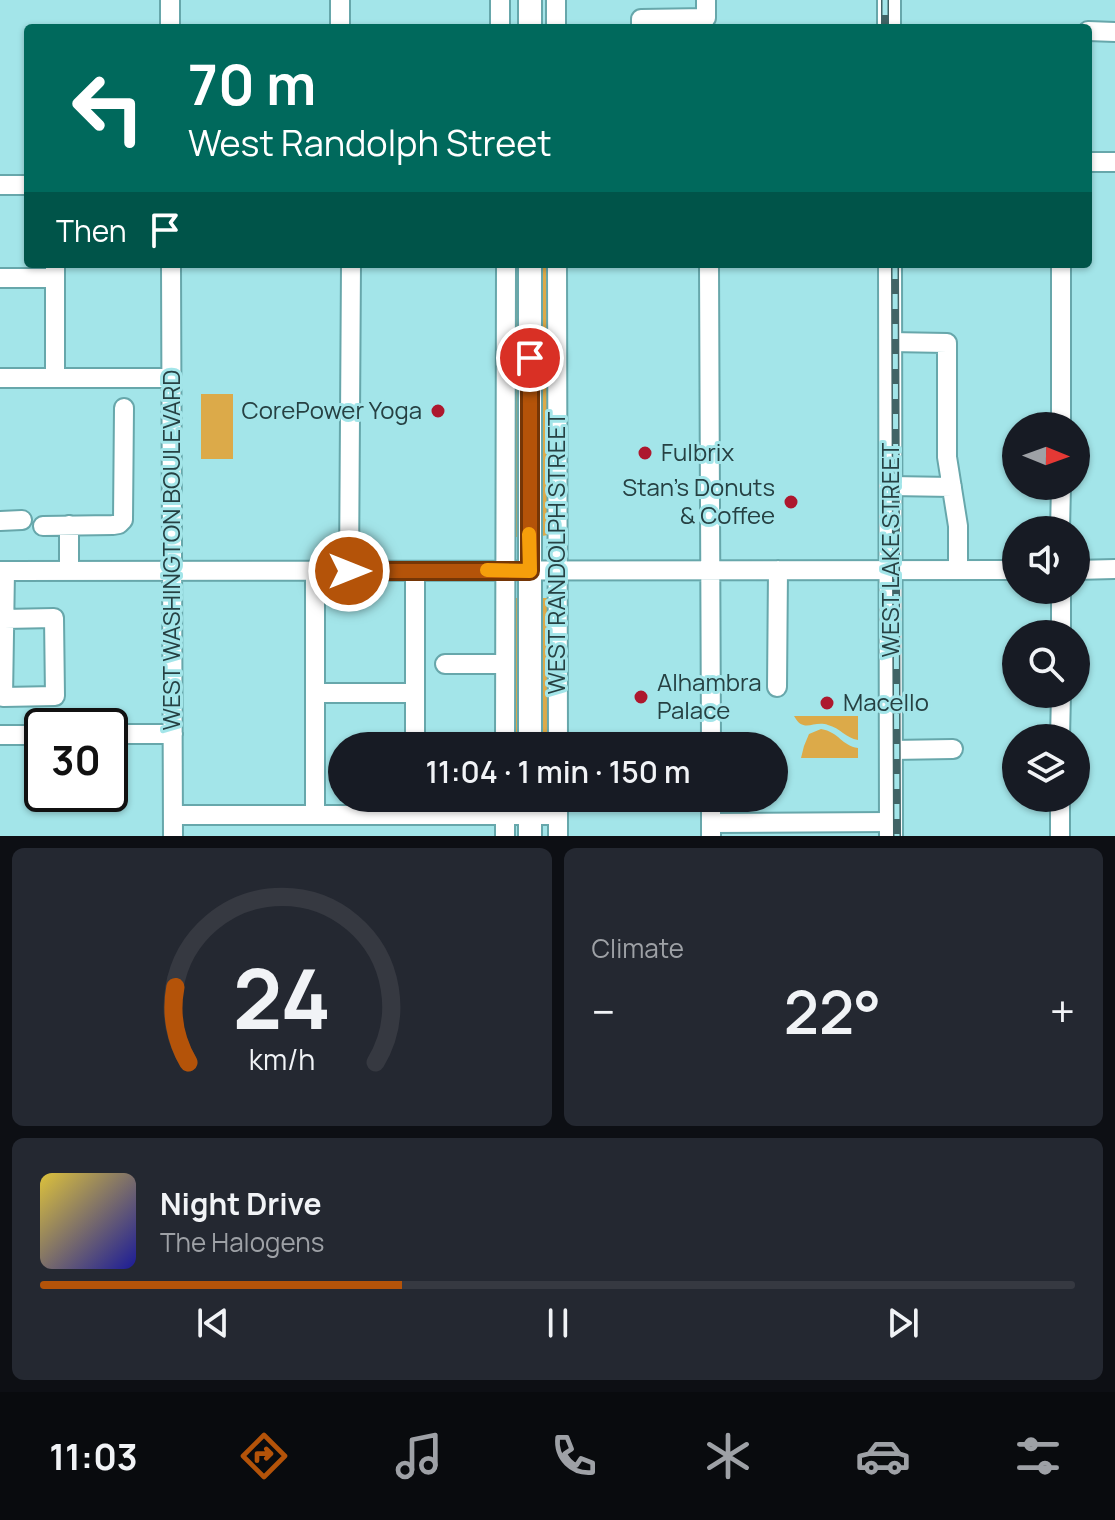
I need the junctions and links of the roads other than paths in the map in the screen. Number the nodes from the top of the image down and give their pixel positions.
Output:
1 (170, 0) edge
2 (340, 0) edge
3 (500, 0) edge
4 (530, 0) edge
5 (556, 0) edge
6 (706, 0) edge
7 (889, 0) edge
8 (170, 24) edge
9 (340, 24) edge
10 (500, 24) edge
11 (530, 24) edge
12 (556, 24) edge
13 (641, 24) edge
14 (889, 24) edge
15 (1092, 31) edge
16 (1115, 32) edge
17 (1092, 162) edge
18 (1115, 162) edge
19 (0, 185) edge
20 (24, 185) edge
21 (171, 268) edge
22 (351, 268) edge
23 (506, 268) edge
24 (530, 268) edge
25 (557, 268) edge
26 (709, 268) edge
27 (890, 268) edge
28 (1061, 268) edge
29 (55, 271) edge
30 (0, 278) edge
31 (890, 342) junction
32 (0, 378) edge
33 (55, 378) junction
34 (171, 378) junction
35 (124, 408) dead end
36 (1061, 412) edge
37 (891, 486) junction
38 (952, 487) junction
39 (22, 520) dead end
40 (0, 521) edge
41 (69, 525) junction
42 (43, 526) dead end
43 (1115, 569) edge
44 (558, 570) junction
45 (710, 570) junction
46 (778, 570) junction
47 (891, 570) junction
48 (958, 570) junction
49 (1002, 570) edge
50 (1090, 570) edge
51 (2, 571) edge
52 (69, 571) junction
53 (172, 571) junction
54 (315, 571) junction
55 (349, 571) junction
56 (415, 571) junction
57 (505, 571) junction
58 (530, 571) junction
59 (4, 619) junction
60 (445, 664) dead end
61 (505, 664) junction
62 (777, 687) dead end
63 (316, 693) junction
64 (415, 693) junction
65 (415, 732) edge
66 (505, 732) edge
67 (530, 732) edge
68 (558, 732) edge
69 (711, 732) edge
70 (128, 734) edge
71 (173, 734) junction
72 (0, 735) edge
73 (24, 735) edge
74 (953, 749) dead end
75 (892, 750) junction
76 (349, 812) edge
77 (504, 812) edge
78 (558, 812) edge
79 (1060, 812) edge
80 (173, 815) junction
81 (315, 815) junction
82 (711, 829) edge
83 (891, 829) edge
84 (173, 836) edge
85 (505, 836) edge
86 (558, 836) edge
87 (1060, 836) edge

1 - 8 street
2 - 9 street
3 - 10 street
4 - 11 main road
5 - 12 street
6 - 13 street
7 - 14 main road
15 - 16 street
17 - 18 street
19 - 20 street
21 - 34 street, WEST WASHINGTON BOULEVARD
22 - 55 street
23 - 57 street
24 - 58 main road, WEST RANDOLPH STREET
25 - 44 street, WEST RANDOLPH STREET
26 - 45 street
27 - 31 main road, WEST LAKE STREET
28 - 36 street
29 - 30 street
29 - 33 street
31 - 37 main road, WEST LAKE STREET
31 - 38 street
32 - 33 street
33 - 34 street
34 - 53 street, WEST WASHINGTON BOULEVARD
35 - 41 street
37 - 38 street
37 - 47 main road, WEST LAKE STREET
38 - 48 street
39 - 40 street
41 - 42 street
41 - 52 street
43 - 50 street
44 - 45 street
44 - 58 street
44 - 68 street, WEST RANDOLPH STREET
45 - 46 street
45 - 69 street
46 - 47 street
46 - 62 street
47 - 48 street
47 - 75 main road, WEST LAKE STREET
48 - 49 street
51 - 52 street
51 - 59 street
52 - 53 street
53 - 54 street
53 - 71 street, WEST WASHINGTON BOULEVARD
54 - 55 street
54 - 63 street
55 - 56 street
56 - 57 street
56 - 64 street
57 - 58 street
57 - 61 street
58 - 67 main road, WEST RANDOLPH STREET
59 - 59 street
60 - 61 street
61 - 66 street
63 - 64 street
63 - 81 street
64 - 65 street
70 - 71 street
71 - 80 street, WEST WASHINGTON BOULEVARD
72 - 73 street
74 - 75 street
75 - 83 main road, WEST LAKE STREET
76 - 81 street
77 - 85 street
78 - 86 street
79 - 87 street
80 - 81 street
80 - 84 street, WEST WASHINGTON BOULEVARD
82 - 83 street

